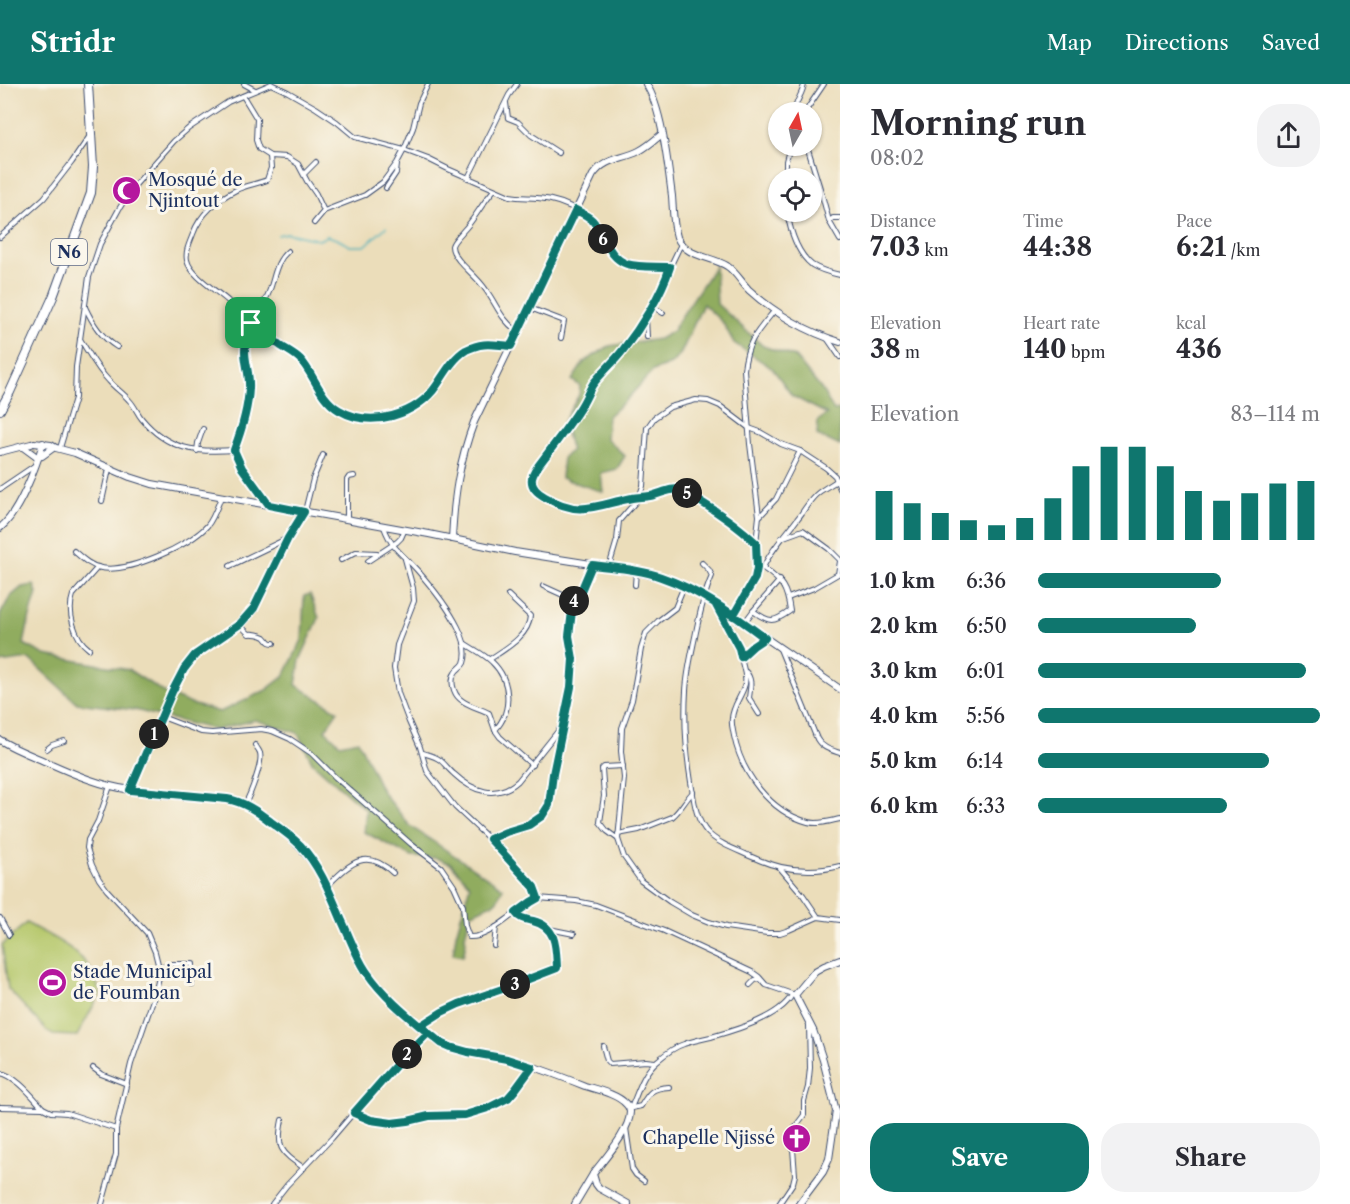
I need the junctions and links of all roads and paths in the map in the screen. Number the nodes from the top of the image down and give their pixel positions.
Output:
1 (88, 84) edge
2 (244, 84) edge
3 (271, 84) edge
4 (428, 84) edge
5 (517, 84) edge
6 (646, 84) edge
7 (804, 84) edge
8 (824, 84) edge
9 (260, 87) edge
10 (243, 96) junction
11 (506, 102) junction
12 (797, 102) edge
13 (812, 102) edge
14 (91, 133) junction
15 (662, 134) junction
16 (404, 150) junction
17 (559, 153) dead end
18 (270, 156) junction
19 (810, 156) edge
20 (316, 162) dead end
21 (397, 163) junction
22 (304, 174) junction
23 (468, 178) junction
24 (386, 188) dead end
25 (494, 190) junction
26 (576, 210) junction
27 (324, 211) junction
28 (840, 218) edge
29 (829, 221) junction
30 (790, 222) edge
31 (314, 223) dead end
32 (0, 237) edge
33 (840, 240) edge
34 (681, 244) junction
35 (288, 251) dead end
36 (670, 267) junction
37 (840, 275) edge
38 (85, 306) junction
39 (652, 306) junction
40 (529, 308) junction
41 (775, 310) junction
42 (663, 313) dead end
43 (647, 314) junction
44 (251, 323) junction
45 (518, 331) junction
46 (647, 337) dead end
47 (561, 338) dead end
48 (826, 338) junction
49 (80, 339) junction
50 (840, 342) edge
51 (511, 346) junction
52 (117, 347) dead end
53 (840, 357) edge
54 (3, 399) edge
55 (0, 410) edge
56 (749, 428) junction
57 (203, 429) dead end
58 (44, 446) junction
59 (20, 447) junction
60 (234, 450) junction
61 (197, 451) junction
62 (800, 451) junction
63 (0, 452) edge
64 (322, 455) dead end
65 (39, 460) junction
66 (109, 469) junction
67 (354, 476) dead end
68 (838, 480) junction
69 (0, 489) edge
70 (840, 489) edge
71 (221, 497) junction
72 (639, 498) junction
73 (102, 501) dead end
74 (269, 505) junction
75 (304, 512) junction
76 (759, 516) junction
77 (347, 519) junction
78 (384, 526) junction
79 (0, 528) edge
80 (405, 530) junction
81 (288, 538) junction
82 (781, 538) junction
83 (452, 539) junction
84 (756, 543) junction
85 (392, 545) junction
86 (74, 551) dead end
87 (379, 553) junction
88 (405, 559) junction
89 (341, 560) dead end
90 (840, 560) edge
91 (368, 561) dead end
92 (702, 563) dead end
93 (592, 565) junction
94 (230, 566) dead end
95 (98, 567) junction
96 (609, 567) junction
97 (757, 568) junction
98 (763, 568) junction
99 (635, 571) junction
100 (780, 580) junction
101 (635, 585) dead end
102 (543, 586) dead end
103 (684, 586) junction
104 (581, 591) junction
105 (508, 595) dead end
106 (704, 597) junction
107 (788, 598) junction
108 (716, 605) junction
109 (753, 611) junction
110 (733, 616) junction
111 (744, 622) junction
112 (240, 624) junction
113 (765, 638) junction
114 (464, 642) junction
115 (274, 643) dead end
116 (779, 648) junction
117 (88, 649) dead end
118 (741, 657) junction
119 (490, 659) junction
120 (746, 671) junction
121 (840, 689) edge
122 (759, 714) dead end
123 (161, 717) junction
124 (564, 723) junction
125 (495, 730) junction
126 (0, 740) edge
127 (64, 741) dead end
128 (255, 745) dead end
129 (47, 749) dead end
130 (422, 753) junction
131 (840, 753) edge
132 (532, 765) junction
133 (623, 766) junction
134 (110, 786) junction
135 (130, 790) junction
136 (693, 792) junction
137 (245, 804) junction
138 (840, 819) edge
139 (618, 836) junction
140 (490, 839) junction
141 (840, 866) edge
142 (780, 868) junction
143 (393, 873) dead end
144 (326, 886) junction
145 (538, 898) junction
146 (516, 913) junction
147 (818, 917) junction
148 (0, 918) edge
149 (840, 921) edge
150 (496, 927) junction
151 (548, 929) junction
152 (574, 934) dead end
153 (9, 935) dead end
154 (494, 945) dead end
155 (840, 960) edge
156 (159, 968) junction
157 (760, 979) junction
158 (192, 984) dead end
159 (750, 985) dead end
160 (793, 995) junction
161 (808, 1020) junction
162 (420, 1026) junction
163 (428, 1033) junction
164 (603, 1046) dead end
165 (656, 1062) junction
166 (532, 1067) junction
167 (93, 1068) dead end
168 (0, 1073) edge
169 (126, 1084) junction
170 (669, 1087) dead end
171 (0, 1107) edge
172 (43, 1108) junction
173 (631, 1109) junction
174 (354, 1113) junction
175 (282, 1120) dead end
176 (626, 1127) junction
177 (116, 1129) junction
178 (304, 1168) junction
179 (593, 1174) junction
180 (644, 1181) dead end
181 (103, 1202) edge
182 (111, 1203) edge
183 (272, 1204) edge
184 (575, 1204) edge
185 (628, 1204) edge
186 (779, 1204) edge
187 (799, 1204) edge

1 - 14 highway, N6
2 - 9 street
3 - 9 street
3 - 16 street
4 - 16 street
5 - 11 street
6 - 15 main road
7 - 12 street
8 - 13 street
9 - 10 street
10 - 18 street
10 - 38 street
11 - 17 street
11 - 23 street
14 - 32 street
14 - 54 highway, N6
15 - 26 main road
15 - 34 main road
16 - 21 street
16 - 23 street
18 - 22 street
18 - 44 street
19 - 29 street
20 - 22 street
21 - 24 street
21 - 27 street
22 - 27 street
23 - 25 street
25 - 26 street
25 - 45 street
26 - 36 street
26 - 40 main road
27 - 31 street
28 - 29 street
29 - 33 street
30 - 37 street
34 - 36 street
34 - 41 main road
35 - 44 street
36 - 39 street
38 - 49 street
38 - 52 street
39 - 42 street
39 - 43 street
40 - 45 main road
40 - 47 street
41 - 48 main road
41 - 56 street
43 - 46 street
43 - 72 street
44 - 51 street
44 - 60 street
45 - 51 main road
48 - 50 main road
48 - 53 street
49 - 58 street
49 - 61 street
51 - 83 main road
54 - 55 highway, N6
56 - 62 street
56 - 72 street
56 - 76 street
57 - 61 street
58 - 59 main road
58 - 65 main road
58 - 65 main road
58 - 66 main road
59 - 63 main road
59 - 65 main road
60 - 61 street
60 - 74 street
62 - 68 street
62 - 76 street
64 - 75 street
65 - 69 street
65 - 79 main road
66 - 71 main road
66 - 73 street
67 - 77 street
68 - 70 street
68 - 82 street
71 - 74 main road
71 - 95 street
72 - 84 street
72 - 96 street
74 - 75 main road
75 - 77 main road
75 - 81 main road
76 - 84 street
77 - 78 main road
78 - 80 main road
78 - 85 street
80 - 83 main road
80 - 85 street
81 - 94 street
81 - 112 main road
82 - 90 street
82 - 98 street
83 - 93 main road
84 - 97 street
85 - 87 street
85 - 88 street
86 - 95 street
87 - 89 street
87 - 91 street
88 - 114 street
88 - 130 street
90 - 107 street
92 - 106 street
93 - 96 main road
93 - 104 street
95 - 117 street
96 - 99 main road
97 - 98 street
97 - 110 street
98 - 100 street
99 - 101 street
99 - 103 main road
100 - 107 street
100 - 109 street
102 - 104 street
103 - 106 main road
103 - 133 street
104 - 124 street
105 - 119 street
106 - 108 main road
106 - 136 street
107 - 109 street
108 - 110 main road
108 - 118 street
109 - 111 street
110 - 111 main road
111 - 113 main road
112 - 115 street
112 - 123 main road
113 - 116 main road
113 - 118 street
114 - 119 street
114 - 125 street
116 - 121 main road
116 - 131 street
118 - 120 street
119 - 125 street
120 - 122 street
120 - 138 street
123 - 135 main road
123 - 150 street
124 - 132 street
124 - 140 street
125 - 132 street
126 - 134 main road
127 - 129 street
128 - 137 street
130 - 132 street
130 - 140 street
133 - 139 street
133 - 139 street
134 - 135 main road
134 - 156 street
135 - 137 main road
136 - 139 street
136 - 142 street
137 - 144 main road
139 - 147 street
140 - 145 street
141 - 142 street
142 - 147 street
143 - 144 street
144 - 162 main road
145 - 146 street
145 - 157 street
146 - 150 street
146 - 151 street
147 - 149 street
148 - 153 street
150 - 154 street
151 - 152 street
151 - 162 street
155 - 160 main road
156 - 158 street
156 - 169 street
157 - 159 street
157 - 160 street
160 - 161 main road
160 - 165 street
161 - 186 street
161 - 187 main road
162 - 163 main road
163 - 166 main road
163 - 174 street
164 - 165 street
165 - 173 street
166 - 173 main road
166 - 174 street
167 - 169 street
168 - 172 street
169 - 177 street
170 - 173 street
171 - 172 street
172 - 177 street
173 - 176 main road
174 - 178 street
175 - 178 street
176 - 179 main road
176 - 180 street
177 - 181 street
178 - 183 street
179 - 184 main road
179 - 185 main road
181 - 182 street

